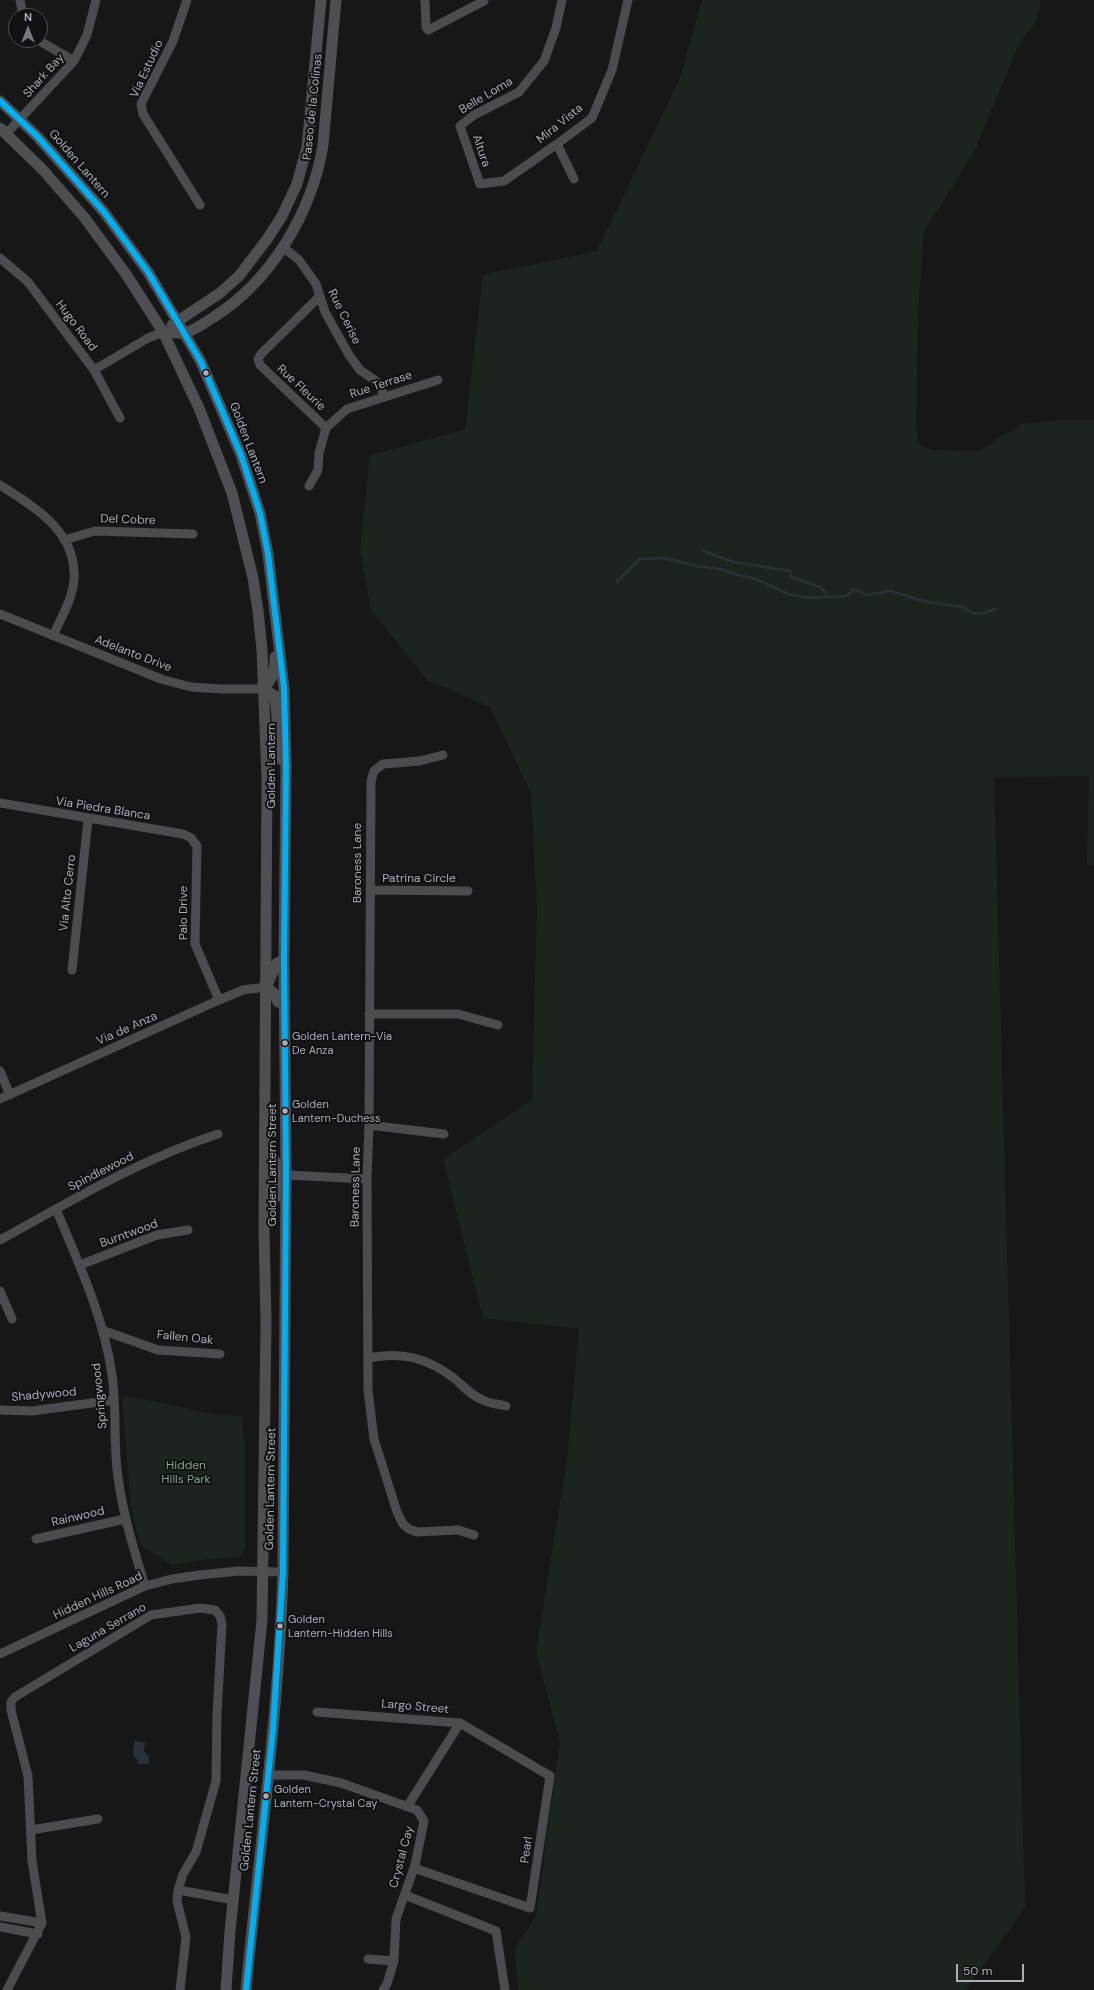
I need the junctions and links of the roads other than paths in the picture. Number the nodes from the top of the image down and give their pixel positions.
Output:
1 (96, 0) edge
2 (187, 0) edge
3 (321, 0) edge
4 (336, 0) edge
5 (425, 0) edge
6 (562, 0) edge
7 (628, 0) edge
8 (484, 1) edge
9 (48, 46) edge
10 (74, 62) junction
11 (0, 100) edge
12 (21, 120) junction
13 (460, 126) joint
14 (3, 131) edge
15 (557, 144) junction
16 (574, 179) dead end
17 (480, 184) joint
18 (200, 205) dead end
19 (268, 238) junction
20 (282, 248) junction
21 (0, 258) edge
22 (319, 297) junction
23 (178, 321) junction
24 (163, 332) junction
25 (184, 333) junction
26 (94, 370) junction
27 (438, 380) dead end
28 (385, 396) junction
29 (120, 418) dead end
30 (326, 428) junction
31 (0, 486) edge
32 (310, 486) dead end
33 (193, 534) dead end
34 (64, 540) junction
35 (274, 607) junction
36 (0, 614) edge
37 (53, 636) junction
38 (263, 689) junction
39 (444, 756) dead end
40 (286, 767) junction
41 (0, 803) edge
42 (88, 820) junction
43 (197, 846) joint
44 (370, 890) junction
45 (468, 891) dead end
46 (284, 960) junction
47 (72, 970) dead end
48 (286, 986) joint
49 (266, 987) junction
50 (219, 1000) junction
51 (285, 1004) junction
52 (369, 1014) junction
53 (498, 1025) dead end
54 (0, 1071) edge
55 (10, 1095) junction
56 (0, 1099) edge
57 (369, 1125) junction
58 (218, 1134) dead end
59 (444, 1134) dead end
60 (265, 1154) junction
61 (286, 1175) junction
62 (367, 1179) junction
63 (265, 1205) junction
64 (56, 1209) junction
65 (188, 1230) dead end
66 (0, 1240) edge
67 (80, 1266) junction
68 (0, 1291) edge
69 (12, 1319) dead end
70 (102, 1330) junction
71 (220, 1354) dead end
72 (368, 1358) junction
73 (114, 1400) junction
74 (506, 1406) dead end
75 (0, 1410) edge
76 (125, 1519) junction
77 (474, 1535) dead end
78 (36, 1539) dead end
79 (263, 1571) junction
80 (283, 1572) junction
81 (146, 1586) junction
82 (0, 1654) edge
83 (317, 1712) dead end
84 (460, 1723) junction
85 (268, 1775) junction
86 (407, 1807) junction
87 (98, 1819) dead end
88 (31, 1830) junction
89 (414, 1868) junction
90 (178, 1890) junction
91 (405, 1894) junction
92 (234, 1900) junction
93 (0, 1916) edge
94 (42, 1923) junction
95 (0, 1927) edge
96 (38, 1934) junction
97 (368, 1959) dead end
98 (394, 1961) junction
99 (7, 1990) edge
100 (180, 1990) edge
101 (226, 1990) edge
102 (246, 1990) edge
103 (383, 1990) edge
104 (505, 1990) edge

1 - 10 street, Shark Bay
2 - 18 street, Via Estudio
3 - 19 main road, Paseo de la Colinas
4 - 20 main road, Paseo de la Colinas
5 - 8 street
6 - 13 street, Belle Loma
7 - 15 street, Mira Vista
9 - 10 street
10 - 12 street, Shark Bay
11 - 12 main road, Golden Lantern
12 - 14 street, Shark Bay
12 - 23 main road, Golden Lantern
13 - 17 street, Altura
14 - 24 main road, Golden Lantern
15 - 16 street
15 - 17 street, Mira Vista
19 - 20 main road
19 - 23 main road, Paseo de la Colinas
20 - 22 street, Rue Cerise
20 - 25 main road, Paseo de la Colinas
21 - 26 street, Hugo Road
22 - 28 street, Rue Cerise
22 - 30 street, Rue Fleurie
23 - 24 main road, Paseo de la Colinas
23 - 25 main road, Golden Lantern
24 - 25 main road, Paseo de la Colinas
24 - 26 street, Paseo de la Colinas
24 - 38 main road, Golden Lantern
25 - 35 main road, Golden Lantern
26 - 29 street, Hugo Road
27 - 28 street, Rue Terrase
28 - 30 street, Rue Terrase
30 - 32 street
31 - 34 street
33 - 34 street, Del Cobre
34 - 37 street
35 - 38 main road
35 - 40 main road, Golden Lantern
36 - 37 street, Adelanto Drive
37 - 38 street, Adelanto Drive
38 - 40 main road
38 - 49 main road, Golden Lantern
39 - 44 street, Baroness Lane
40 - 46 main road, Golden Lantern
41 - 42 street, Via Piedra Blanca
42 - 43 street, Via Piedra Blanca
42 - 47 street, Via Alto Cerro
43 - 50 street, Palo Drive
44 - 45 street, Patrina Circle
44 - 52 street, Baroness Lane
46 - 48 main road, Golden Lantern
46 - 49 main road
48 - 51 main road, Golden Lantern Street
49 - 50 street, Via de Anza
49 - 51 main road
49 - 60 main road, Golden Lantern Street
50 - 55 street, Via de Anza
51 - 61 main road, Golden Lantern Street
52 - 53 street
52 - 57 street, Baroness Lane
54 - 55 street
55 - 56 street, Via de Anza
57 - 59 street
57 - 62 street, Baroness Lane
58 - 64 street, Spindlewood
60 - 61 main road
60 - 63 main road, Golden Lantern Street
61 - 62 street
61 - 63 main road
61 - 80 main road, Golden Lantern Street
62 - 72 street, Baroness Lane
63 - 79 main road, Golden Lantern Street
64 - 66 street, Spindlewood
64 - 67 street, Springwood
65 - 67 street, Burntwood
67 - 70 street, Springwood
68 - 69 street
70 - 71 street, Fallen Oak
70 - 73 street, Springwood
72 - 74 street
72 - 77 street, Baroness Lane
73 - 75 street, Shadywood
73 - 76 street, Springwood
76 - 78 street, Rainwood
76 - 81 street, Springwood
79 - 80 street, Hidden Hills Road
79 - 81 street, Hidden Hills Road
79 - 92 main road, Golden Lantern Street
80 - 85 main road, Golden Lantern Street
81 - 82 street, Hidden Hills Road
83 - 84 street, Largo Street
84 - 86 street, Largo Street
84 - 89 street, Pearl
85 - 86 street, Crystal Cay
85 - 102 main road, Golden Lantern Street
86 - 89 street, Crystal Cay
87 - 88 street
88 - 90 street, Laguna Serrano
88 - 94 street, Laguna Serrano
89 - 91 street, Crystal Cay
90 - 92 street
90 - 100 street, Laguna Serrano
91 - 98 street, Crystal Cay
91 - 104 street
92 - 101 main road, Golden Lantern Street
93 - 94 street
94 - 96 street
95 - 96 street
96 - 99 street
97 - 98 street
98 - 103 street, Crystal Cay

